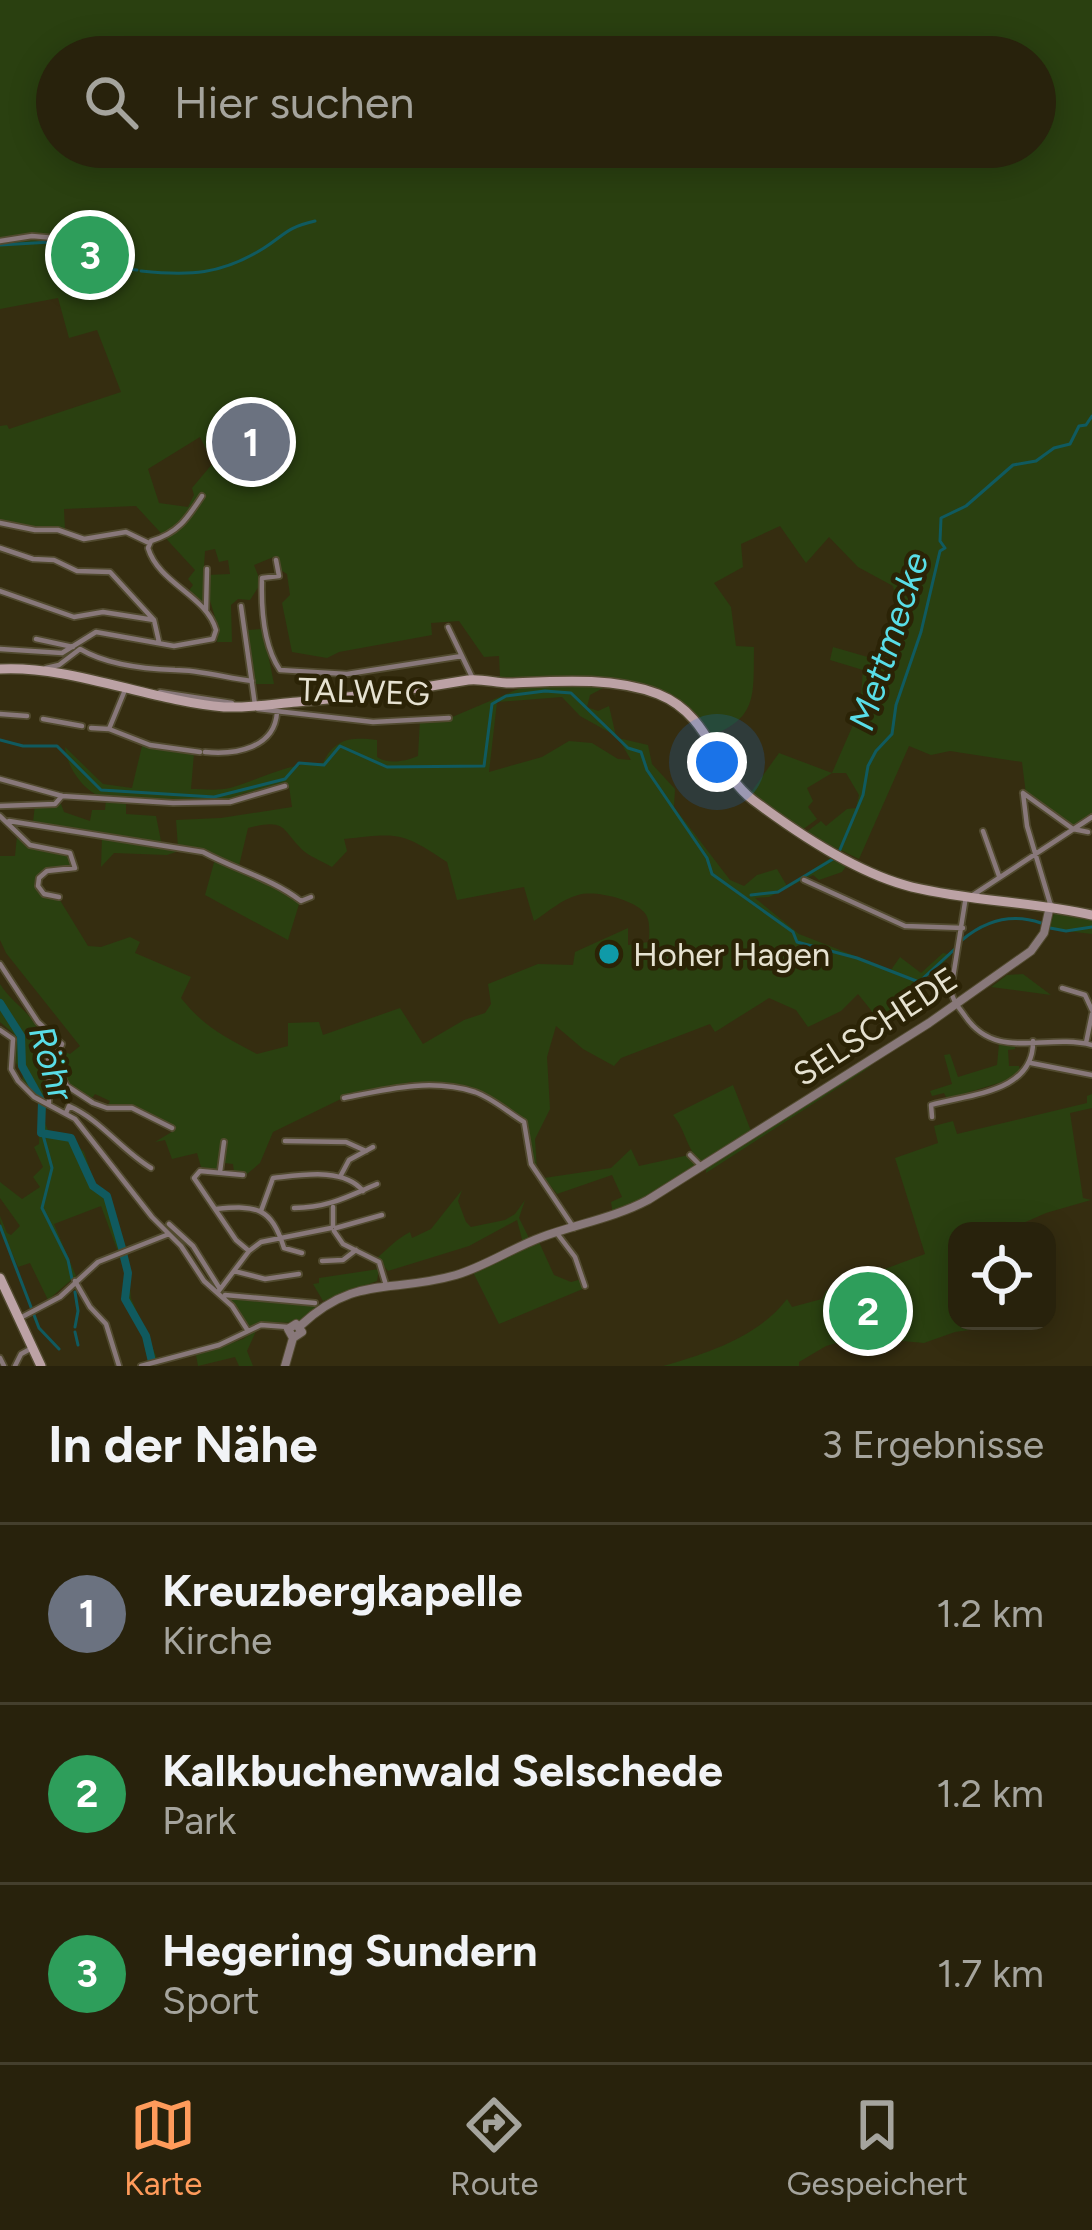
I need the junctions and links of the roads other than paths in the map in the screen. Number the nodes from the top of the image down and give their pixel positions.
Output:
1 (77, 240) dead end
2 (0, 241) edge
3 (202, 496) dead end
4 (0, 523) edge
5 (148, 543) junction
6 (0, 548) edge
7 (276, 560) dead end
8 (207, 568) dead end
9 (0, 591) edge
10 (241, 606) dead end
11 (206, 610) junction
12 (154, 620) junction
13 (448, 627) dead end
14 (36, 639) dead end
15 (158, 643) junction
16 (73, 647) junction
17 (0, 650) edge
18 (462, 656) junction
19 (0, 669) edge
20 (36, 670) junction
21 (473, 679) junction
22 (252, 681) junction
23 (125, 690) junction
24 (254, 705) junction
25 (278, 712) junction
26 (2, 714) edge
27 (27, 716) dead end
28 (449, 718) dead end
29 (43, 719) dead end
30 (82, 726) dead end
31 (91, 728) dead end
32 (109, 729) junction
33 (0, 779) edge
34 (285, 786) dead end
35 (62, 796) junction
36 (0, 806) edge
37 (0, 816) edge
38 (1092, 817) edge
39 (9, 821) junction
40 (1073, 829) junction
41 (983, 831) dead end
42 (1088, 832) dead end
43 (1036, 854) junction
44 (999, 876) junction
45 (804, 880) dead end
46 (970, 895) junction
47 (59, 897) dead end
48 (311, 897) dead end
49 (1050, 905) junction
50 (1092, 915) edge
51 (963, 932) junction
52 (0, 964) edge
53 (1062, 988) dead end
54 (957, 1005) junction
55 (1092, 1012) edge
56 (0, 1030) edge
57 (1033, 1041) junction
58 (62, 1044) junction
59 (1089, 1044) edge
60 (0, 1063) edge
61 (10, 1063) junction
62 (1031, 1063) junction
63 (1092, 1075) edge
64 (344, 1098) dead end
65 (44, 1101) junction
66 (66, 1112) junction
67 (932, 1117) dead end
68 (172, 1128) dead end
69 (285, 1141) dead end
70 (224, 1142) dead end
71 (690, 1155) dead end
72 (702, 1167) junction
73 (151, 1168) dead end
74 (220, 1174) junction
75 (243, 1175) dead end
76 (341, 1175) junction
77 (377, 1184) dead end
78 (362, 1190) junction
79 (333, 1207) junction
80 (294, 1208) dead end
81 (216, 1209) junction
82 (261, 1211) junction
83 (382, 1215) dead end
84 (169, 1224) dead end
85 (334, 1228) junction
86 (574, 1228) junction
87 (556, 1232) junction
88 (169, 1234) junction
89 (280, 1236) junction
90 (356, 1250) junction
91 (249, 1251) junction
92 (302, 1252) dead end
93 (322, 1261) dead end
94 (234, 1271) junction
95 (299, 1274) dead end
96 (0, 1278) edge
97 (75, 1281) junction
98 (386, 1285) junction
99 (585, 1286) dead end
100 (218, 1291) junction
101 (224, 1298) junction
102 (315, 1303) dead end
103 (18, 1319) junction
104 (248, 1331) junction
105 (291, 1333) junction
106 (32, 1348) junction
107 (0, 1358) edge
108 (152, 1363) edge
109 (4, 1366) edge
110 (15, 1366) edge
111 (41, 1366) edge
112 (119, 1366) edge
113 (141, 1366) edge
114 (285, 1366) edge

1 - 2 street
3 - 5 street
4 - 5 street
5 - 11 street
6 - 12 street
7 - 18 street
8 - 11 street
9 - 12 street
10 - 22 street
11 - 15 street
12 - 15 street
13 - 18 street
14 - 16 street
15 - 16 street
16 - 17 street
18 - 21 street
19 - 20 main road
20 - 22 street
20 - 23 main road
21 - 24 main road
21 - 46 main road
22 - 24 street
23 - 24 main road
23 - 32 street
24 - 25 street, TALWEG
25 - 28 street, TALWEG
25 - 32 street, TALWEG
26 - 27 street
29 - 30 street
31 - 32 street, TALWEG
33 - 35 street
34 - 35 street
35 - 36 street
37 - 39 street
38 - 40 street
39 - 47 street
39 - 48 street
40 - 42 street
40 - 43 street
40 - 43 street
41 - 44 street
43 - 44 street
43 - 49 street
44 - 46 street
45 - 51 street
46 - 49 main road
46 - 51 street
49 - 50 main road
49 - 54 street, SELSCHEDE
51 - 54 street
52 - 58 street
53 - 55 street
54 - 57 street
54 - 72 street, SELSCHEDE
55 - 59 street
56 - 61 street
57 - 59 street
57 - 62 street
58 - 65 street
58 - 68 street
60 - 61 street
61 - 65 street
62 - 63 street
62 - 67 street
64 - 86 street
65 - 66 street
66 - 73 street
66 - 88 street
69 - 76 street
70 - 74 street
71 - 72 street
72 - 86 street, SELSCHEDE
74 - 75 street
74 - 81 street
76 - 78 street
76 - 82 street
77 - 78 street
78 - 79 street
79 - 80 street
79 - 85 street
81 - 82 street
81 - 91 street
82 - 89 street
83 - 85 street
84 - 100 street
85 - 89 street
85 - 90 street
86 - 87 street, SELSCHEDE
87 - 98 street, SELSCHEDE
87 - 99 street
88 - 97 street
88 - 100 street
89 - 91 street
89 - 92 street
90 - 93 street
90 - 98 street
91 - 94 street
94 - 95 street
94 - 100 street
96 - 103 main road
97 - 103 street
97 - 112 street
98 - 105 street, SELSCHEDE
100 - 101 street
101 - 102 street
101 - 104 street
103 - 106 main road
104 - 105 street
104 - 108 street
105 - 114 street
106 - 110 street
106 - 111 main road
107 - 109 street
108 - 113 street

